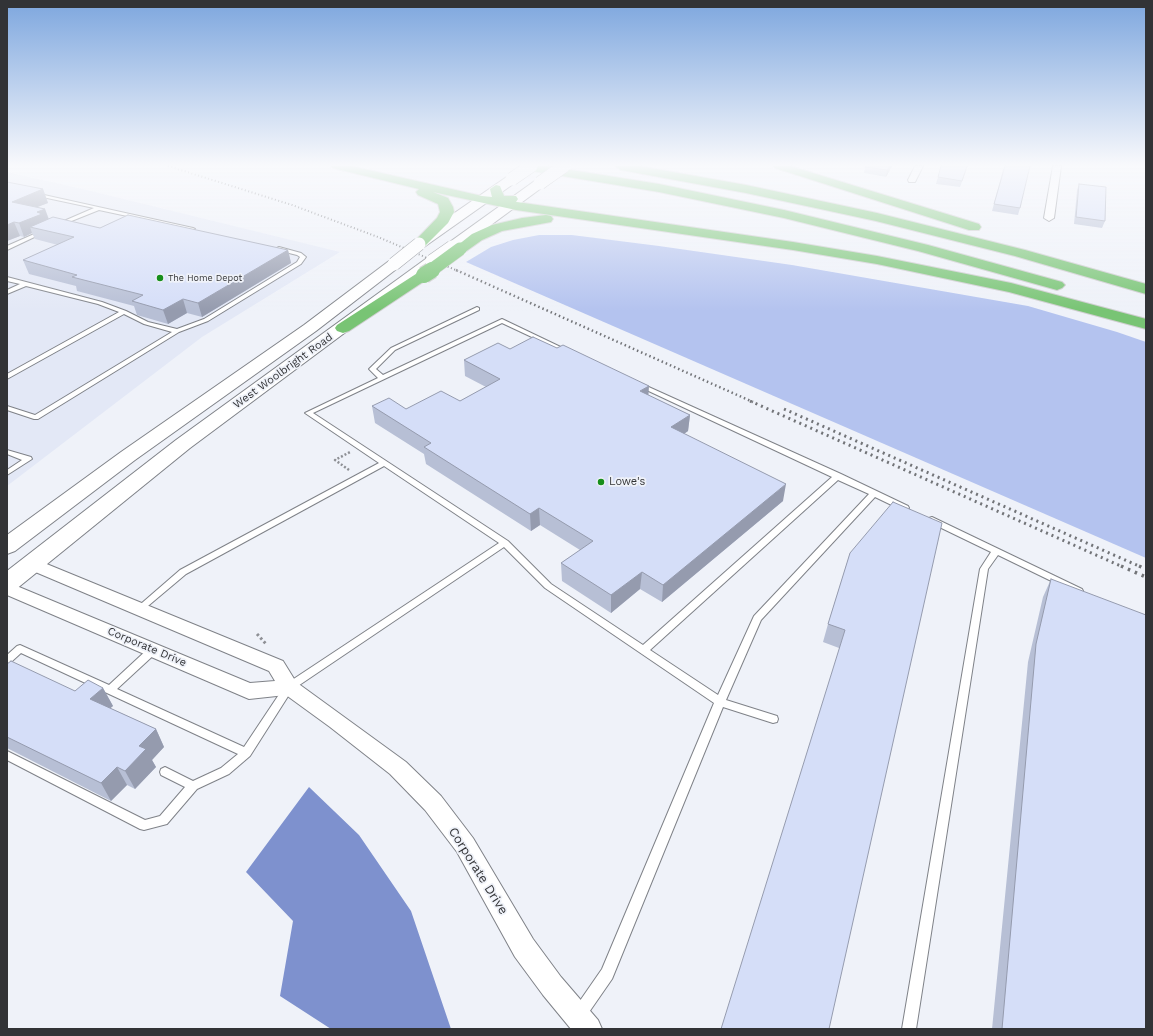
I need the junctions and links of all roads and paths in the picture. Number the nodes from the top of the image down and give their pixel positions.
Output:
1 (84, 214) edge
2 (127, 214) edge
3 (447, 214) edge
4 (461, 214) edge
5 (487, 214) edge
6 (577, 214) edge
7 (785, 214) edge
8 (865, 214) edge
9 (933, 214) edge
10 (1050, 214) edge
11 (589, 217) junction
12 (1049, 218) dead end
13 (56, 226) edge
14 (49, 229) edge
15 (199, 231) edge
16 (426, 239) junction
17 (7, 248) edge
18 (276, 248) edge
19 (456, 248) junction
20 (7, 279) edge
21 (25, 284) junction
22 (1068, 288) dead end
23 (1145, 288) edge
24 (7, 292) edge
25 (1103, 299) dead end
26 (477, 308) dead end
27 (124, 312) junction
28 (1146, 312) edge
29 (1146, 324) edge
30 (343, 328) joint
31 (177, 331) junction
32 (573, 354) edge
33 (7, 377) edge
34 (382, 378) junction
35 (631, 381) edge
36 (7, 408) edge
37 (360, 447) junction
38 (7, 452) edge
39 (384, 463) junction
40 (7, 473) edge
41 (358, 476) junction
42 (838, 476) junction
43 (874, 493) junction
44 (912, 511) edge
45 (926, 518) edge
46 (505, 543) junction
47 (7, 546) edge
48 (996, 551) junction
49 (7, 553) edge
50 (32, 564) junction
51 (7, 584) edge
52 (7, 588) edge
53 (1089, 596) edge
54 (139, 609) junction
55 (257, 634) dead end
56 (269, 647) dead end
57 (154, 650) junction
58 (643, 651) junction
59 (7, 660) edge
60 (290, 687) junction
61 (110, 690) junction
62 (720, 702) junction
63 (773, 719) dead end
64 (246, 753) junction
65 (7, 755) edge
66 (165, 772) dead end
67 (193, 786) junction
68 (583, 1023) edge
69 (909, 1029) edge

1 - 13 lane
2 - 15 lane
3 - 16 highway
4 - 16 main road, West Woolbright Road
5 - 19 main road
6 - 11 highway
7 - 22 highway
8 - 23 highway
9 - 23 highway
10 - 12 street
11 - 19 highway
11 - 29 highway
14 - 17 lane
16 - 47 main road, West Woolbright Road, bridge
18 - 31 lane
19 - 30 highway, bridge
20 - 21 lane
21 - 24 lane
21 - 27 lane
25 - 28 highway
26 - 34 lane
27 - 31 lane
27 - 33 lane
30 - 50 main road, West Woolbright Road
31 - 36 lane
32 - 34 lane
34 - 37 lane
35 - 42 lane
37 - 39 lane
37 - 41 path
38 - 40 lane
39 - 41 lane
39 - 46 lane
41 - 54 lane
42 - 43 lane
42 - 58 lane
43 - 44 lane
43 - 62 lane
45 - 48 lane
46 - 58 lane
46 - 60 lane
48 - 53 lane
48 - 69 lane
49 - 50 main road
50 - 51 main road, West Woolbright Road
50 - 54 street, Corporate Drive
52 - 57 street, Corporate Drive
54 - 60 street, Corporate Drive
55 - 56 path
57 - 60 street, Corporate Drive
57 - 61 lane
58 - 62 lane
59 - 61 lane
60 - 64 lane
60 - 68 street, Corporate Drive
61 - 64 lane
62 - 63 lane
62 - 68 lane
64 - 67 lane
65 - 67 lane
66 - 67 lane

